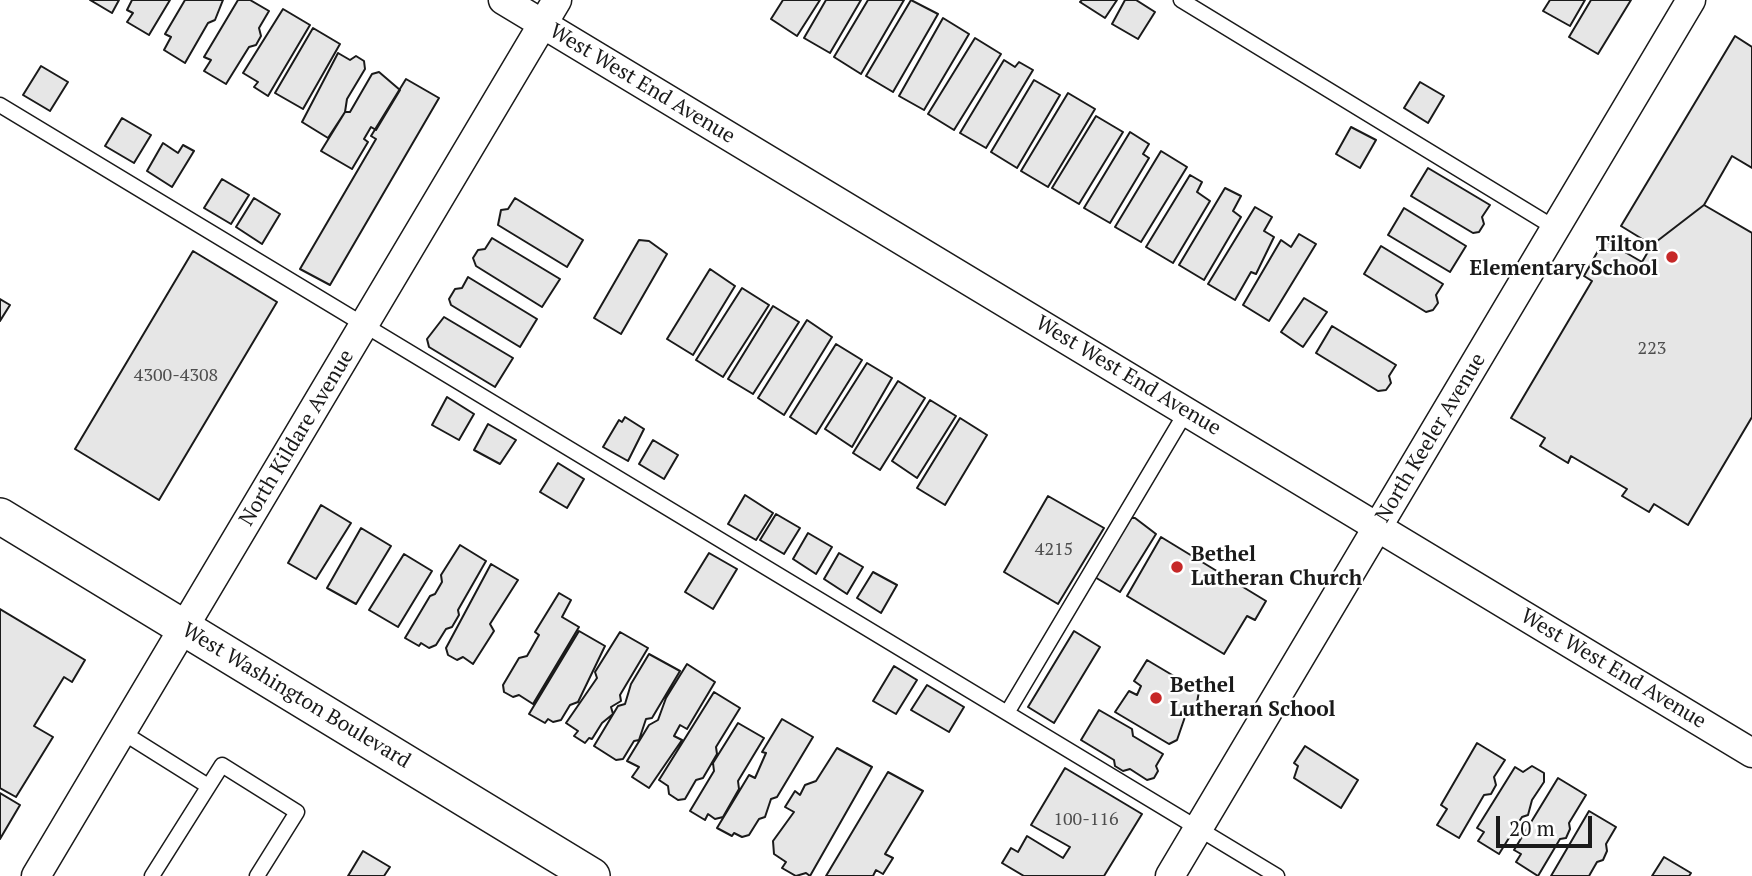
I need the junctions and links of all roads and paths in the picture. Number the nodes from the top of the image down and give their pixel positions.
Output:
1 (503, 0) edge
2 (1181, 0) edge
3 (1691, 0) edge
4 (550, 12) edge
5 (0, 105) edge
6 (1555, 228) junction
7 (364, 325) junction
8 (1186, 412) junction
9 (0, 516) edge
10 (1378, 528) junction
11 (184, 628) junction
12 (1007, 713) junction
13 (122, 732) junction
14 (1752, 753) edge
15 (208, 786) junction
16 (1198, 829) junction
17 (36, 876) edge
18 (152, 876) edge
19 (257, 876) edge
20 (592, 876) edge
21 (1170, 876) edge
22 (1276, 876) edge

1 - 4 street, West West End Avenue
2 - 6 lane
3 - 6 street, North Keeler Avenue
4 - 7 street, North Kildare Avenue
4 - 8 street, West West End Avenue
5 - 7 lane
6 - 10 street, North Keeler Avenue
7 - 11 street, North Kildare Avenue
7 - 12 lane
8 - 10 street, West West End Avenue
8 - 12 lane
9 - 11 street, West Washington Boulevard
10 - 14 street, West West End Avenue
10 - 16 street, North Keeler Avenue
11 - 13 street, North Kildare Avenue
11 - 20 street, West Washington Boulevard
12 - 16 lane
13 - 15 lane
13 - 17 street, North Kildare Avenue
15 - 18 lane
15 - 19 lane
16 - 21 street, North Keeler Avenue
16 - 22 lane

